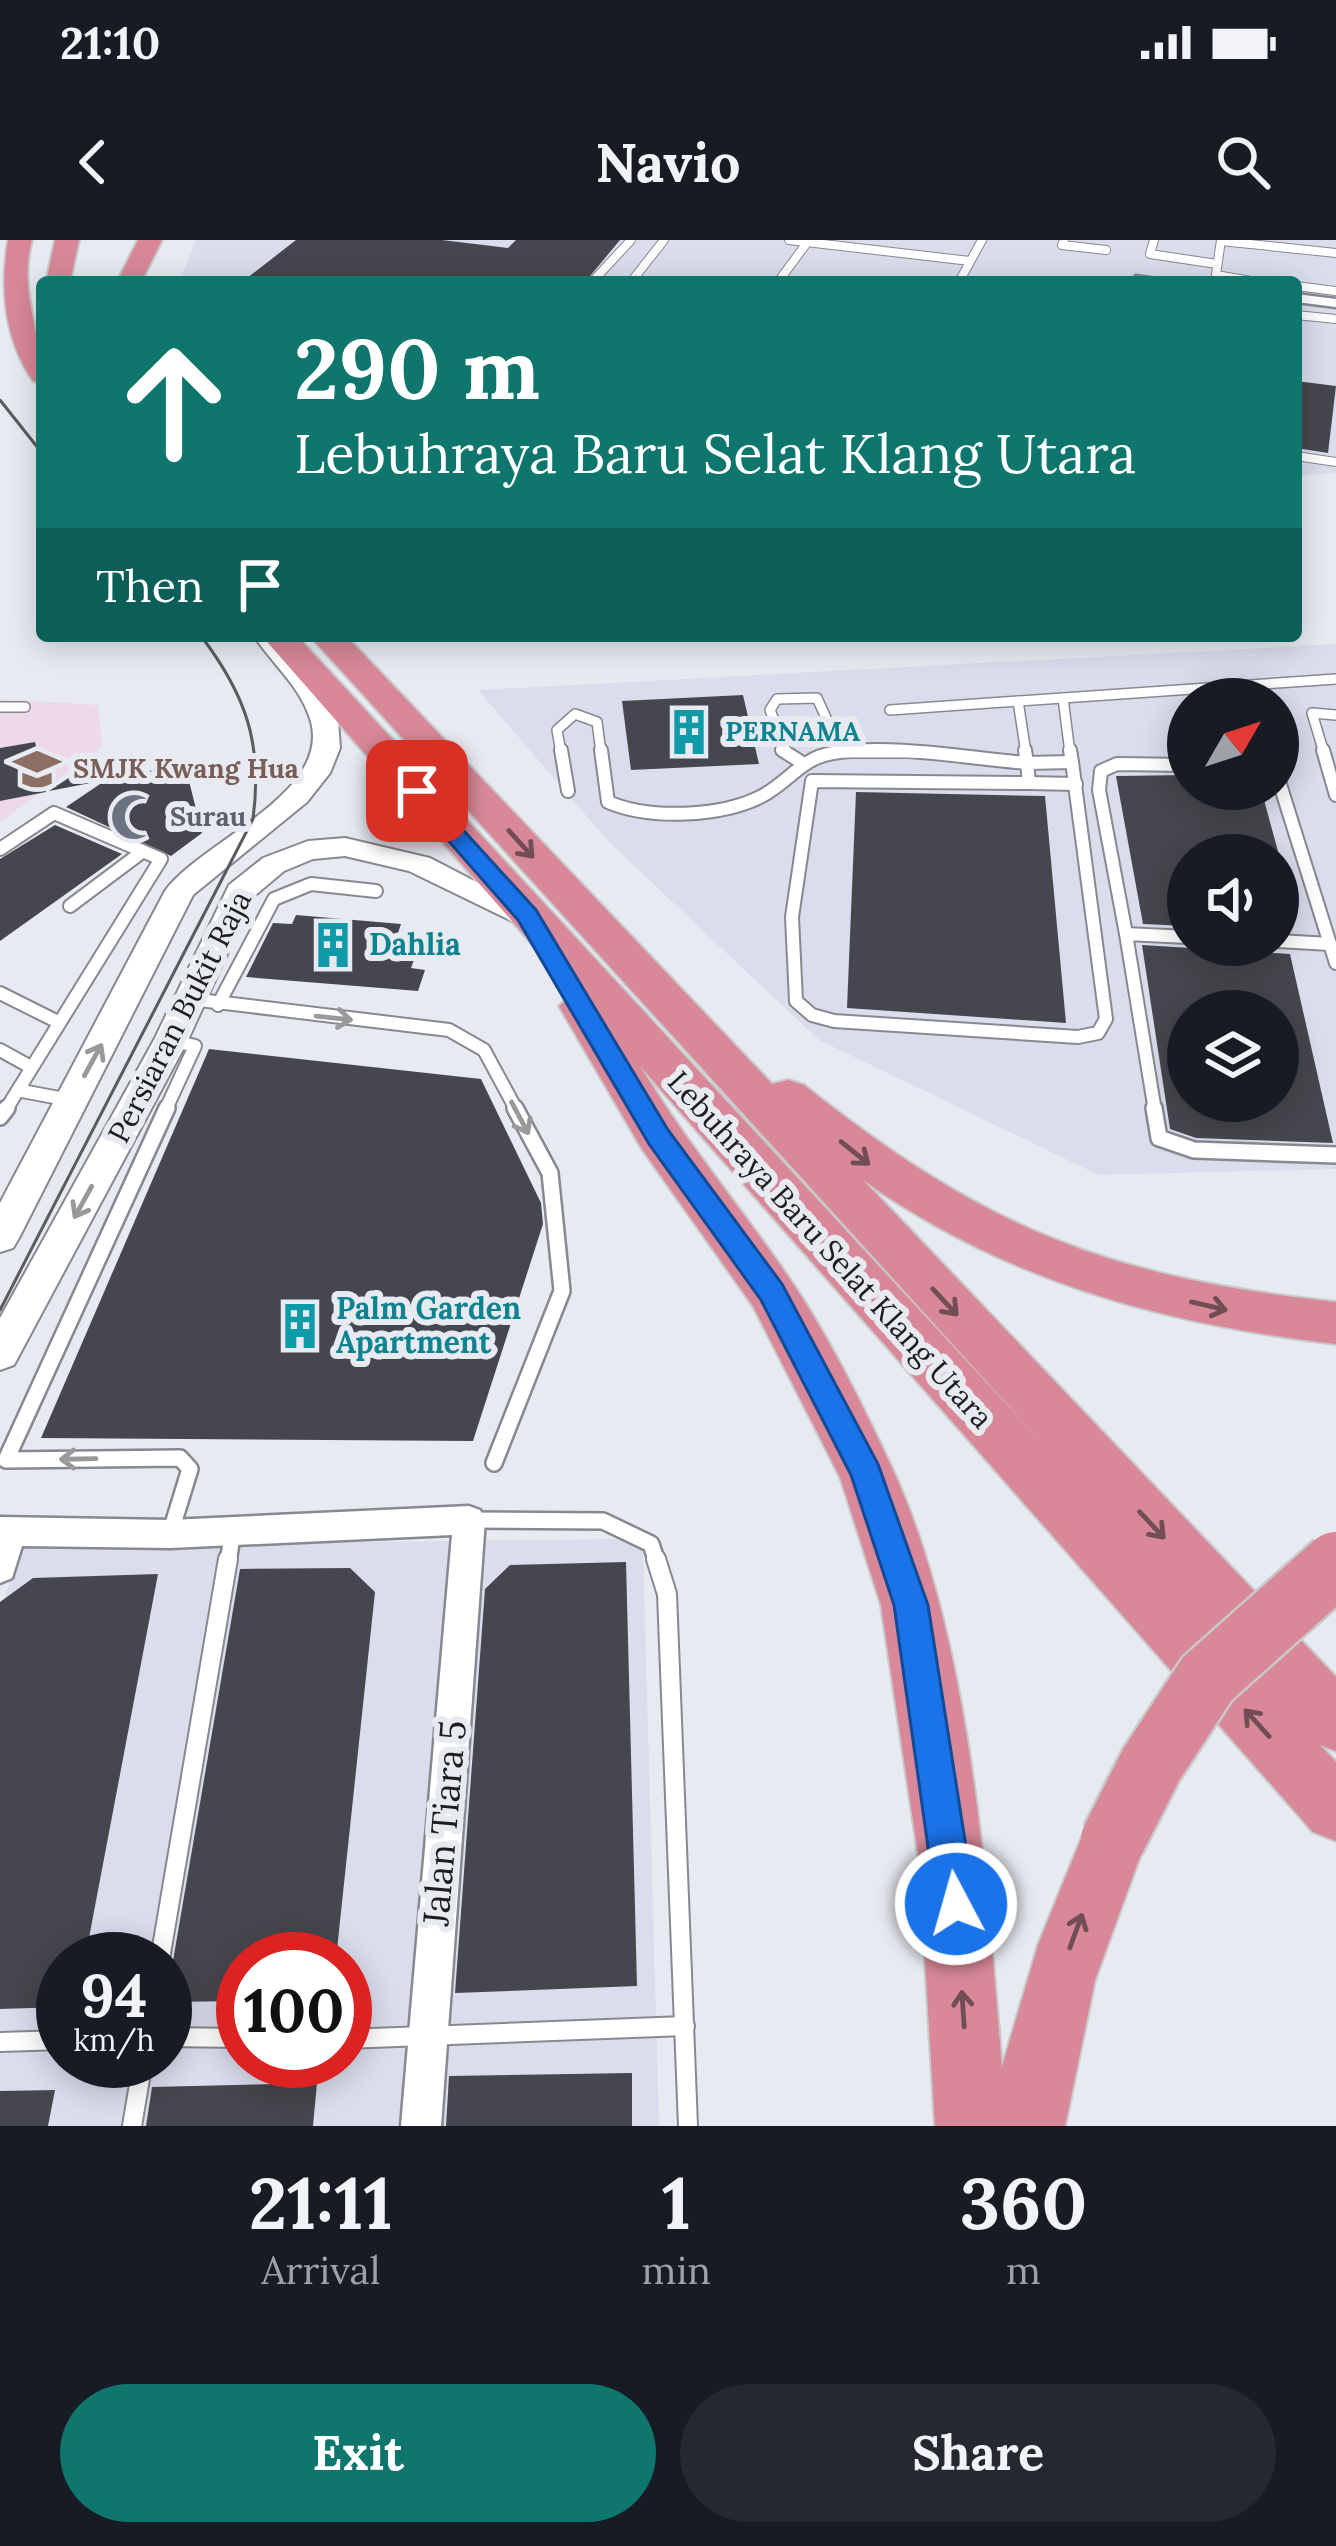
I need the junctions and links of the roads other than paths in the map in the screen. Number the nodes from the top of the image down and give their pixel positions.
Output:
1 (20, 240) edge
2 (68, 240) edge
3 (150, 240) edge
4 (631, 240) edge
5 (664, 240) edge
6 (788, 240) edge
7 (982, 240) edge
8 (1064, 240) edge
9 (1154, 240) edge
10 (808, 241) edge
11 (1221, 241) edge
12 (1106, 250) dead end
13 (1336, 253) edge
14 (970, 261) junction
15 (1217, 264) junction
16 (59, 276) edge
17 (131, 276) edge
18 (598, 276) edge
19 (636, 276) edge
20 (782, 276) edge
21 (962, 276) edge
22 (1226, 276) edge
23 (1302, 287) edge
24 (1336, 290) edge
25 (1302, 299) edge
26 (1336, 303) edge
27 (1302, 316) edge
28 (1336, 320) edge
29 (36, 366) edge
30 (1302, 458) edge
31 (1336, 462) edge
32 (271, 642) edge
33 (284, 642) edge
34 (333, 642) edge
35 (1336, 679) edge
36 (1299, 681) edge
37 (1167, 691) edge
38 (1063, 698) junction
39 (1018, 701) junction
40 (0, 707) edge
41 (25, 707) dead end
42 (890, 710) dead end
43 (1336, 715) edge
44 (842, 753) junction
45 (1074, 762) junction
46 (1027, 763) junction
47 (804, 764) junction
48 (1167, 765) edge
49 (1029, 783) junction
50 (1076, 784) junction
51 (568, 791) dead end
52 (1336, 795) edge
53 (1288, 810) edge
54 (263, 829) junction
55 (0, 849) edge
56 (142, 852) junction
57 (288, 857) junction
58 (376, 891) dead end
59 (70, 906) dead end
60 (527, 916) junction
61 (1126, 934) junction
62 (1167, 936) edge
63 (1299, 942) edge
64 (1330, 944) junction
65 (1336, 963) edge
66 (636, 971) junction
67 (0, 993) edge
68 (204, 1002) junction
69 (56, 1021) junction
70 (171, 1040) junction
71 (0, 1050) edge
72 (29, 1066) junction
73 (22, 1091) junction
74 (71, 1100) junction
75 (0, 1117) edge
76 (1336, 1155) edge
77 (0, 1238) edge
78 (1336, 1323) edge
79 (0, 1354) edge
80 (494, 1463) dead end
81 (470, 1520) junction
82 (5, 1531) edge
83 (233, 1532) junction
84 (170, 1534) junction
85 (1336, 1564) edge
86 (0, 1568) edge
87 (1336, 1721) edge
88 (1336, 1809) edge
89 (165, 1932) edge
90 (685, 2026) junction
91 (372, 2039) edge
92 (426, 2040) junction
93 (36, 2041) edge
94 (0, 2042) edge
95 (138, 2088) edge
96 (132, 2126) edge
97 (421, 2126) edge
98 (688, 2126) edge
99 (970, 2126) edge
100 (1029, 2126) edge

1 - 29 highway
2 - 16 highway
3 - 17 highway
4 - 18 lane
5 - 19 lane
6 - 10 lane
7 - 14 lane
8 - 12 lane
9 - 15 lane
10 - 14 lane
10 - 20 lane
11 - 13 lane
11 - 15 lane
14 - 21 lane
15 - 22 lane
23 - 24 lane
25 - 26 street
27 - 28 lane
30 - 31 lane
32 - 54 main road, Persiaran Bukit Raja
33 - 60 highway, Lebuhraya Baru Selat Klang Utara
34 -> 66 highway, Lebuhraya Baru Selat Klang Utara
35 - 36 lane
37 - 38 lane
38 - 39 lane
38 - 45 lane
39 - 42 lane
39 - 46 lane
40 - 41 lane
43 - 52 lane
44 - 46 lane
44 - 47 lane
44 - 47 lane
45 - 46 lane
45 - 50 lane
46 - 49 lane
47 - 51 lane
48 - 61 lane
49 - 50 lane
49 - 50 lane
53 - 64 lane
54 - 57 main road
74 -> 54 main road, Persiaran Bukit Raja
55 - 56 lane
56 - 59 lane
56 - 69 lane
57 - 60 main road, Persiaran Bukit Raja
57 - 68 main road, Persiaran Bukit Raja
58 - 68 lane
88 -> 60 highway, Lebuhraya Baru Selat Klang Utara
99 -> 60 highway
61 - 62 lane
61 - 76 lane
63 - 64 lane
64 - 65 lane
66 -> 78 highway
66 -> 87 highway, Lebuhraya Baru Selat Klang Utara
67 - 69 lane
68 - 70 main road, Persiaran Bukit Raja
68 -> 80 lane
69 - 72 lane
70 -> 79 main road, Persiaran Bukit Raja
84 -> 70 lane
71 - 72 lane
72 - 73 lane
73 - 74 lane
73 - 75 lane
74 - 77 main road, Persiaran Bukit Raja
81 - 83 street
81 - 90 lane
81 - 92 street, Jalan Tiara 5
82 - 84 street
82 - 86 street
83 - 84 street
83 - 89 lane
100 -> 85 highway, bridge
90 - 92 lane
90 - 98 lane
91 - 92 lane
92 - 97 street, Jalan Tiara 5
93 - 94 lane
95 - 96 lane

